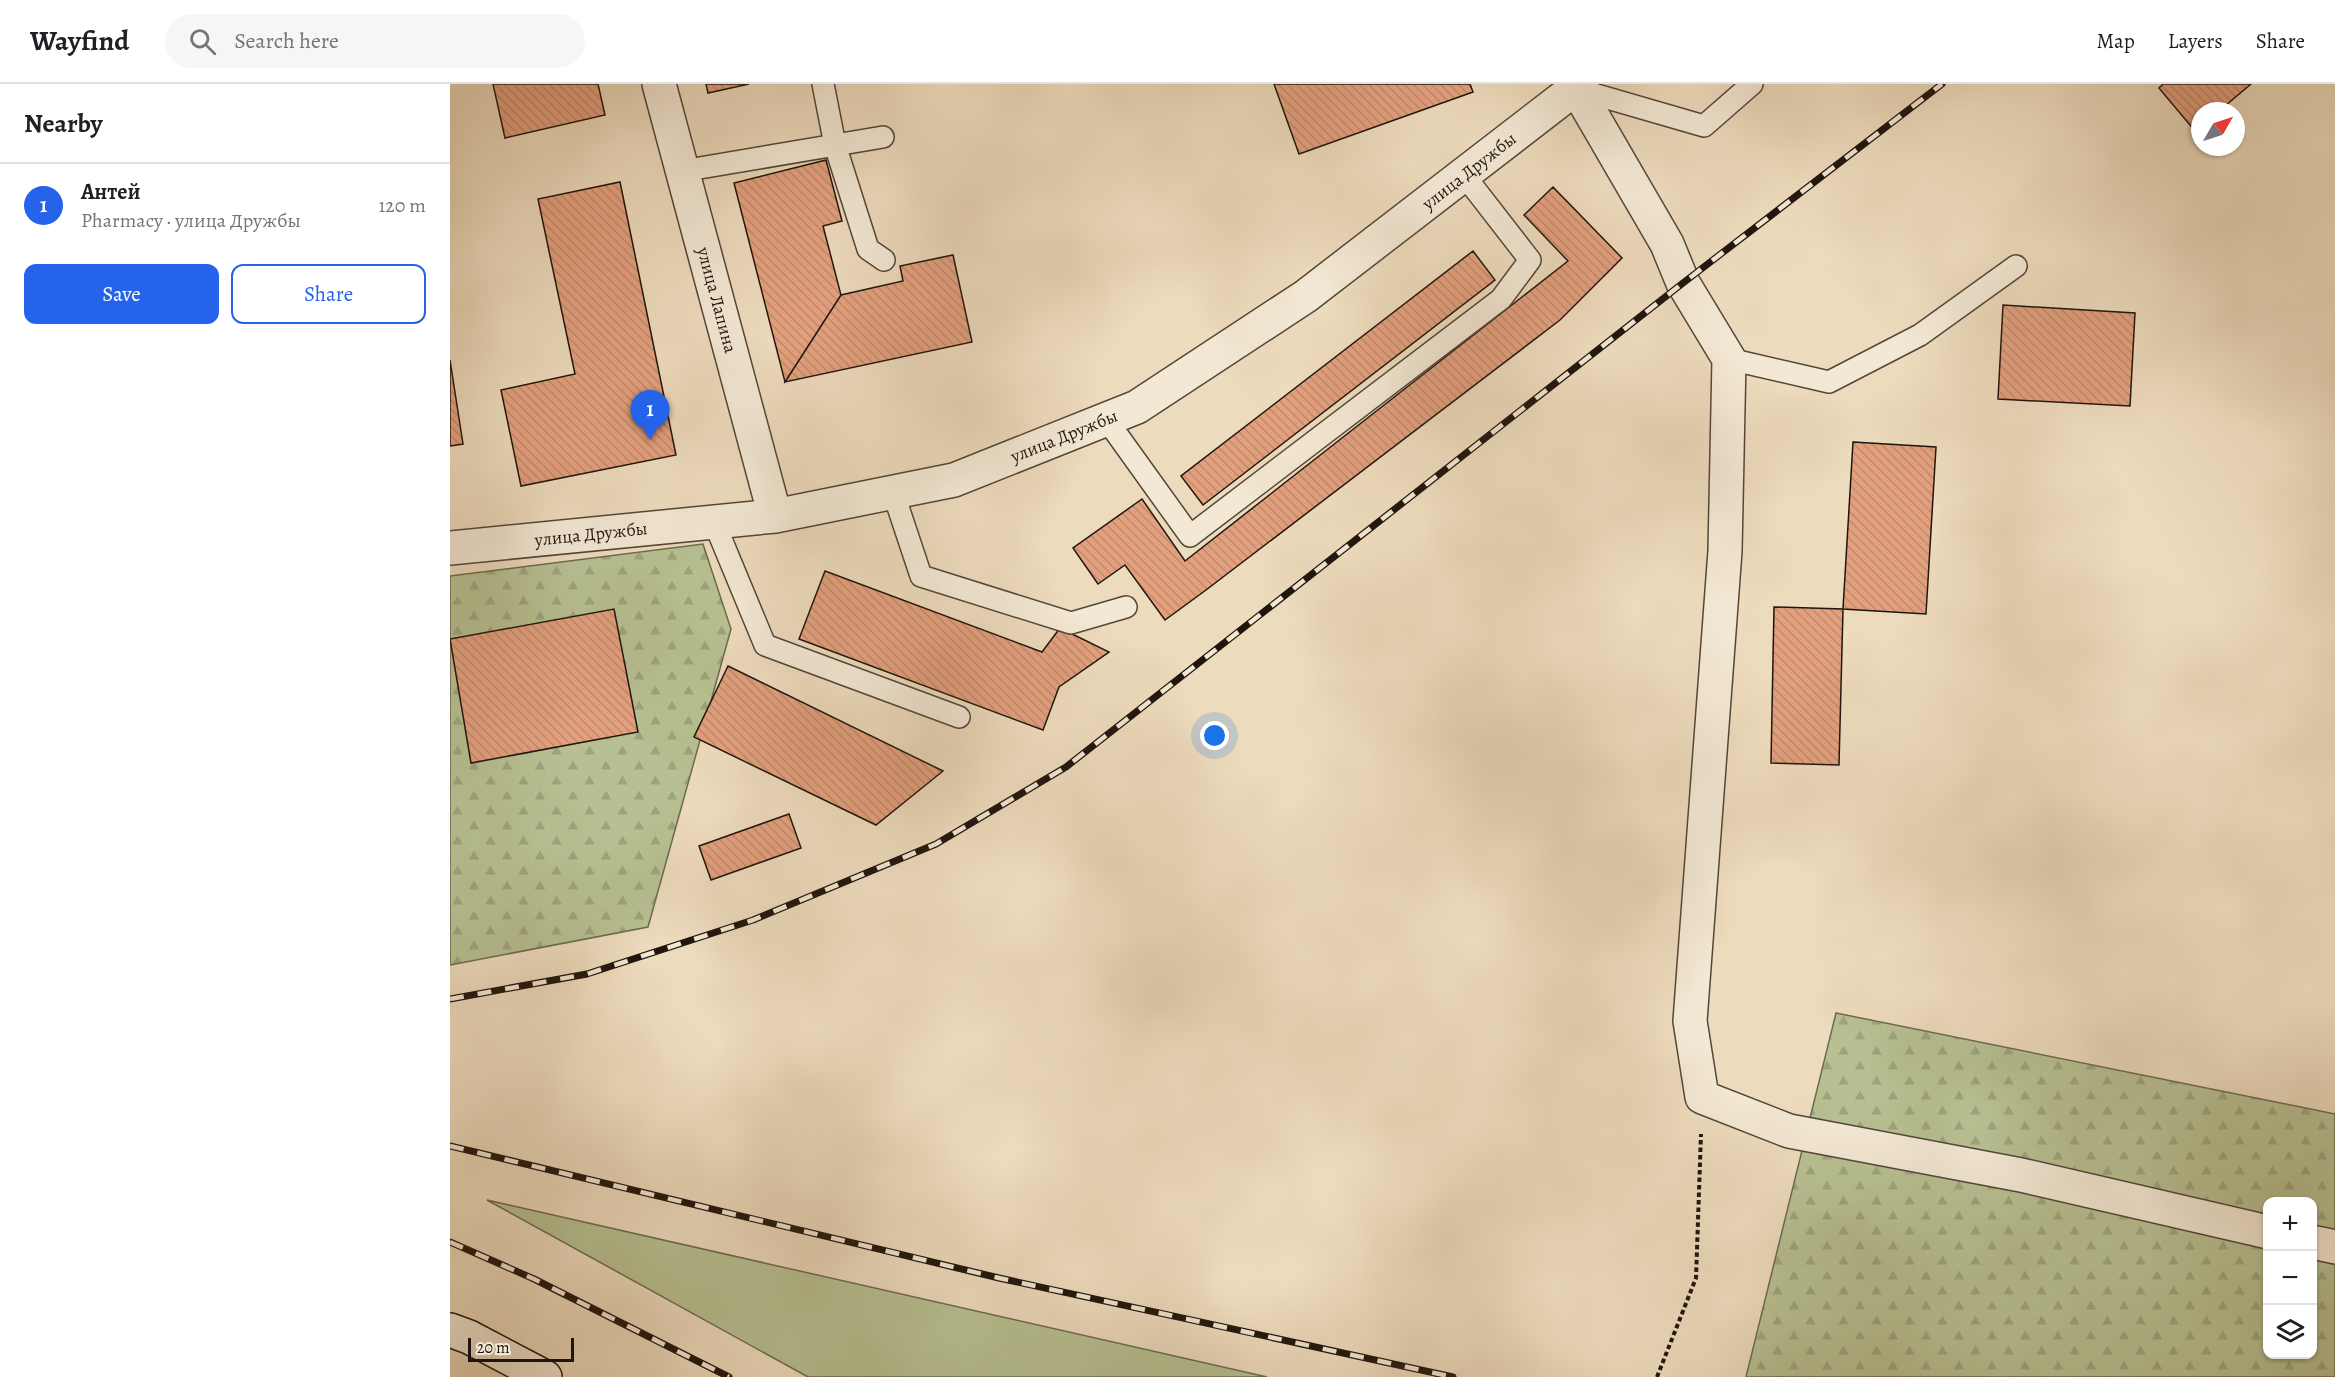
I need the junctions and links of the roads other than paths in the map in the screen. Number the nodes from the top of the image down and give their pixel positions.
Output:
1 (659, 84) edge
2 (823, 84) edge
3 (1752, 84) edge
4 (1577, 86) edge
5 (883, 137) dead end
6 (835, 145) junction
7 (682, 171) junction
8 (1464, 175) junction
9 (884, 260) dead end
10 (2016, 266) dead end
11 (1729, 359) junction
12 (1106, 419) junction
13 (893, 492) junction
14 (775, 516) junction
15 (714, 522) junction
16 (450, 548) edge
17 (1126, 607) dead end
18 (960, 717) dead end
19 (2263, 1231) edge
20 (2317, 1243) edge
21 (2335, 1247) edge
22 (450, 1330) edge
23 (545, 1377) edge

1 - 7 street, улица Лапина
2 - 6 lane
3 - 4 lane
4 - 8 street, улица Дружбы
4 - 11 street
5 - 6 lane
6 - 7 lane
6 - 9 lane
7 - 14 street, улица Лапина
8 - 12 street, улица Дружбы
8 - 12 lane
10 - 11 lane
11 - 19 street
12 - 13 street, улица Дружбы
13 - 14 street, улица Дружбы
13 - 17 lane
14 - 15 street, улица Дружбы
15 - 16 street, улица Дружбы
15 - 18 lane
20 - 21 street
22 - 23 street

